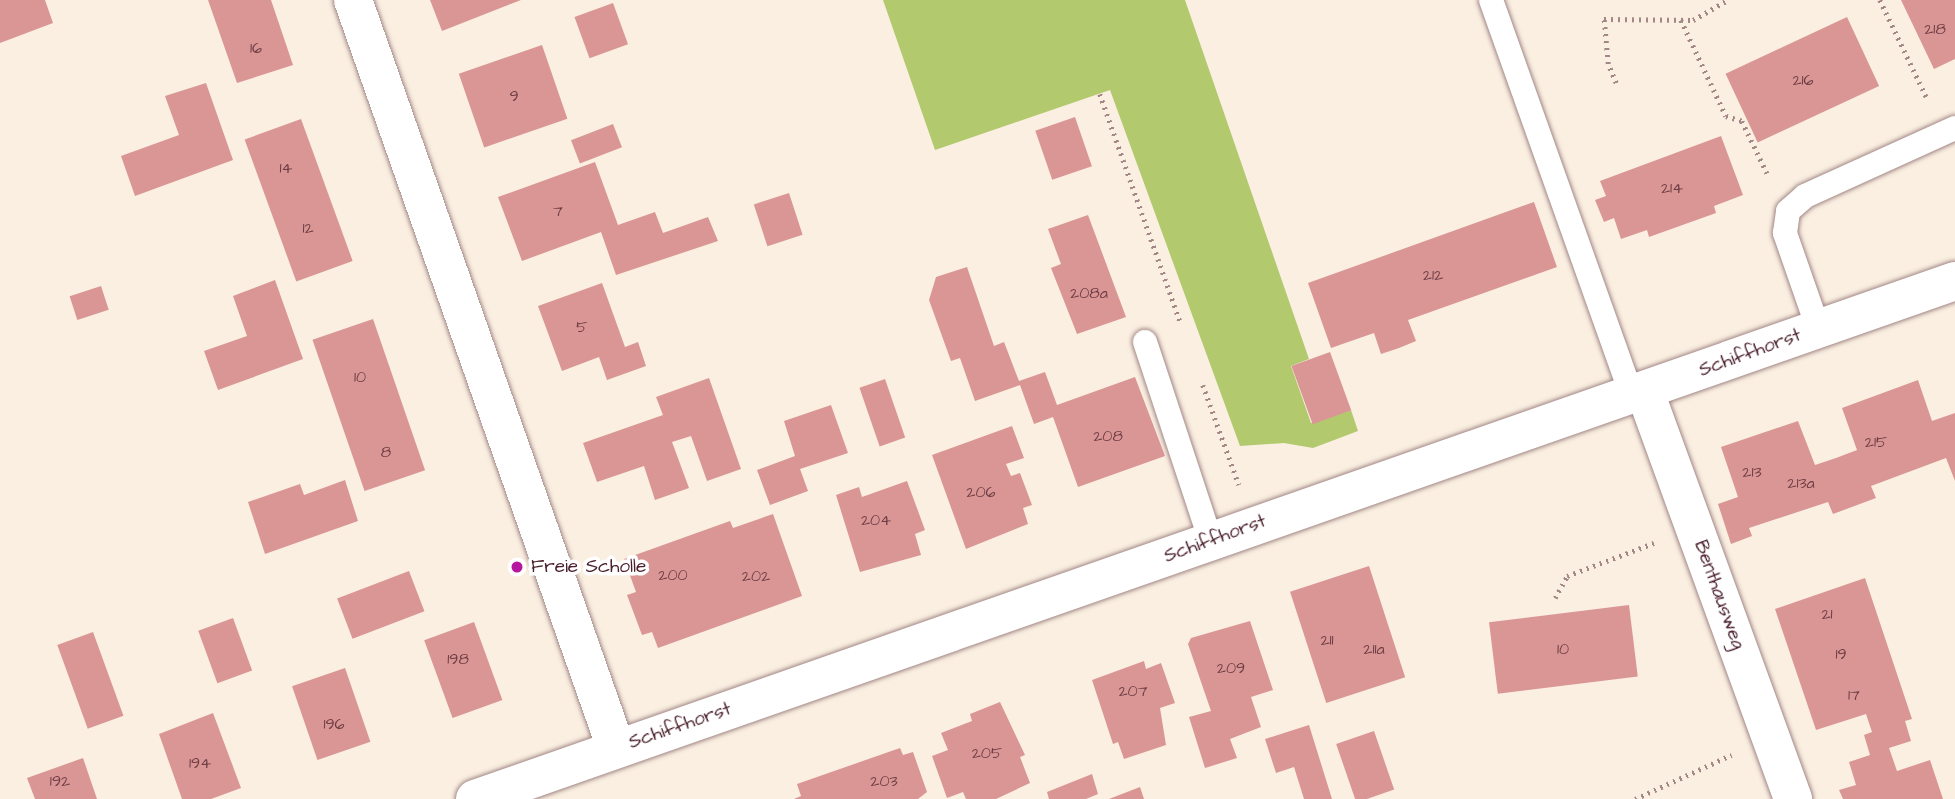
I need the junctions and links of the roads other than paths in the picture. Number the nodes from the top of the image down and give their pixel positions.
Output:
1 (353, 0) edge
2 (1490, 0) edge
3 (1950, 130) edge
4 (1955, 281) edge
5 (1818, 328) junction
6 (1145, 342) dead end
7 (1639, 395) junction
8 (1211, 542) junction
9 (616, 748) junction
10 (475, 799) edge
11 (1793, 799) edge

1 - 9 street
2 - 7 lane
3 - 5 lane
4 - 5 street, Schiffhorst
5 - 7 street, Schiffhorst
6 - 8 lane
7 - 8 street, Schiffhorst
7 - 11 street, Benthausweg
8 - 9 street, Schiffhorst
9 - 10 street, Schiffhorst

